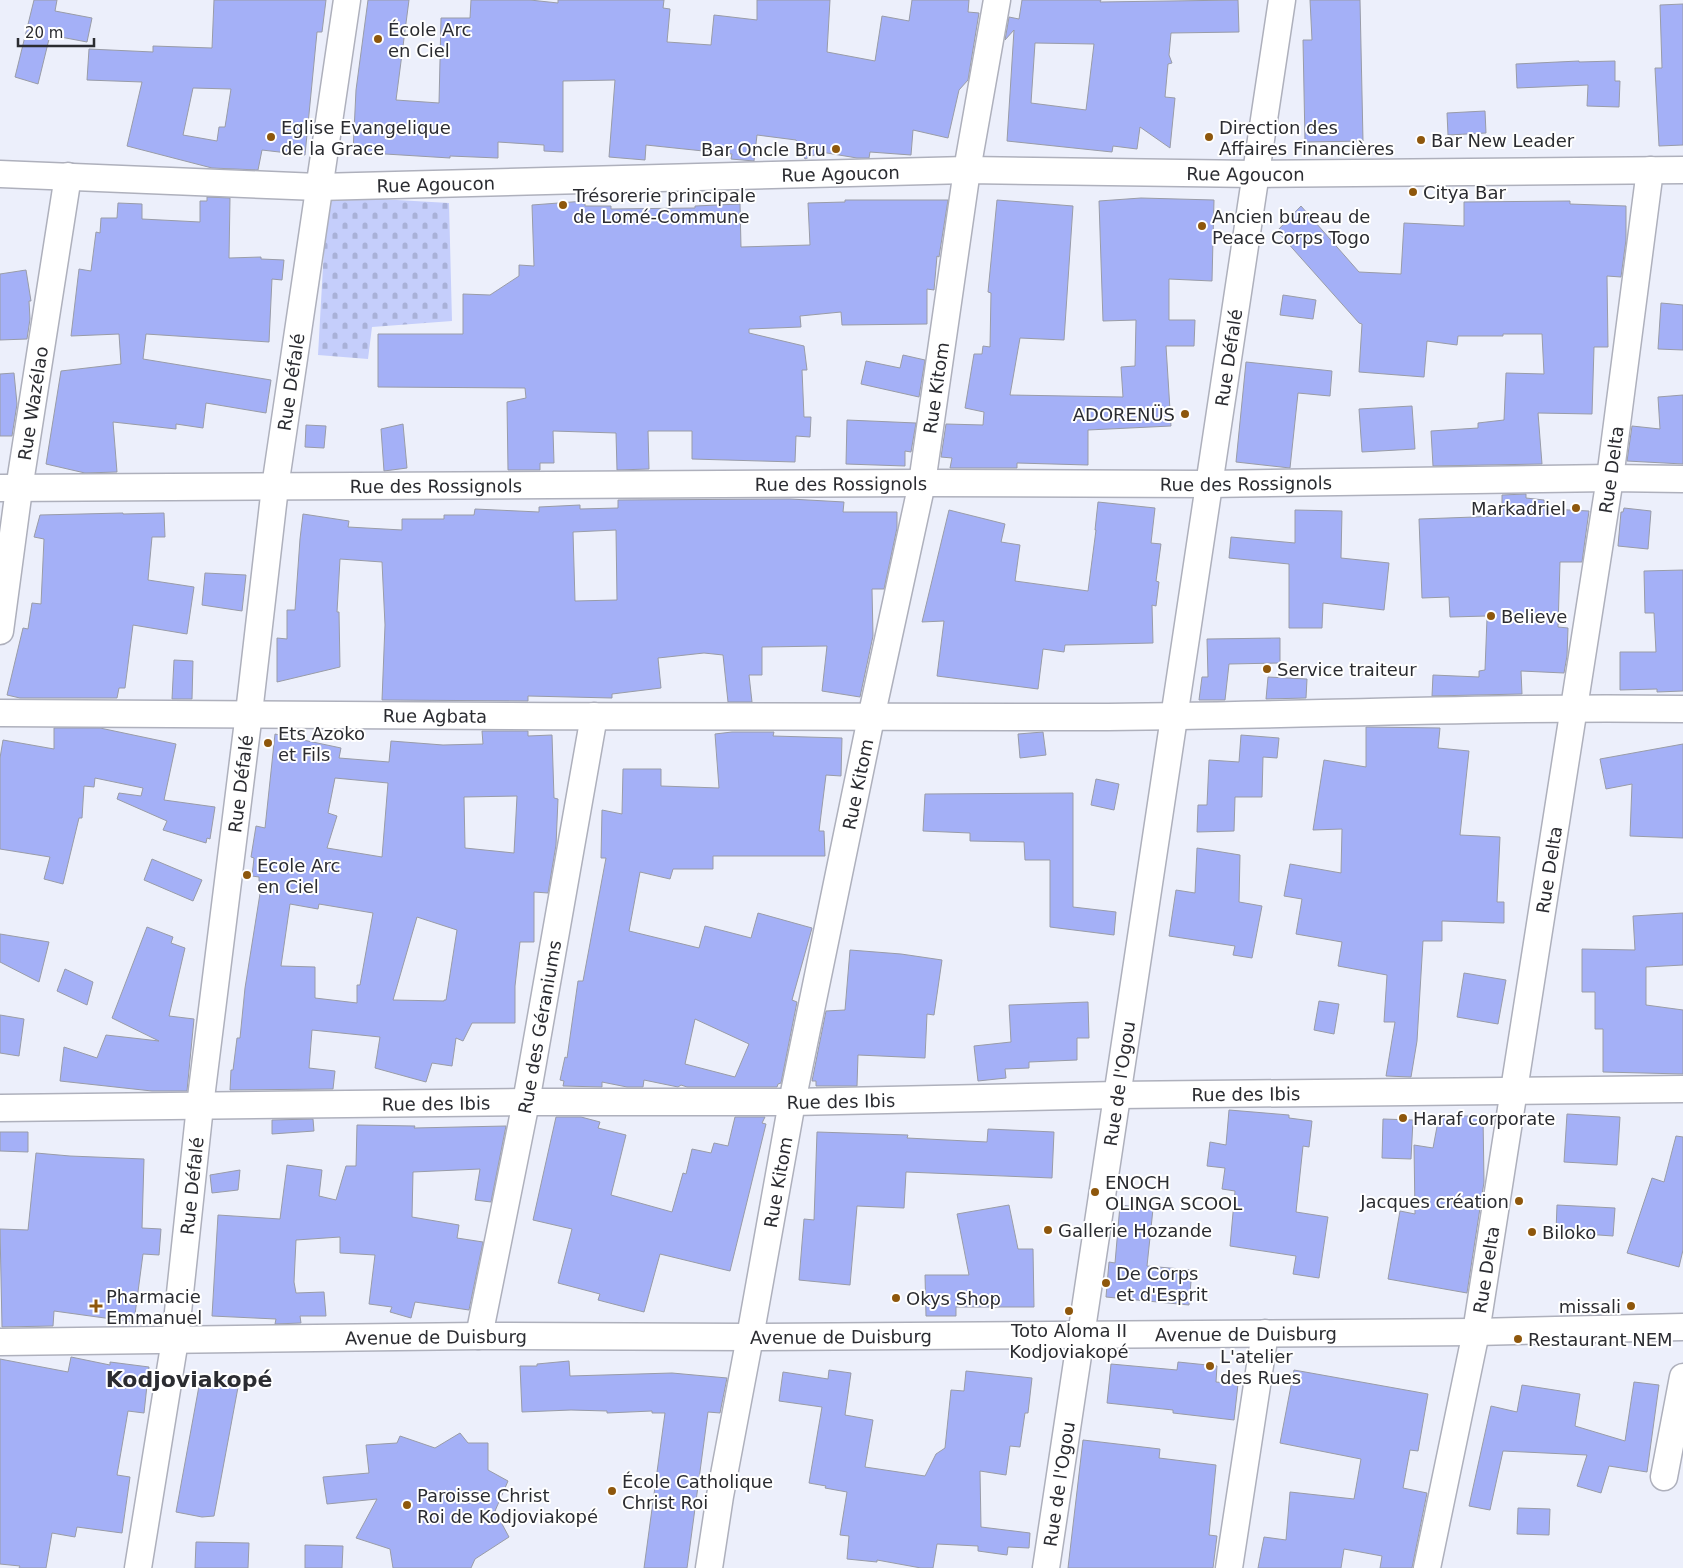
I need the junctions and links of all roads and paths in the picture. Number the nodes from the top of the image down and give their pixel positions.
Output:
1 (346, 0) edge
2 (996, 0) edge
3 (1282, 0) edge
4 (967, 170) junction
5 (1650, 170) junction
6 (1683, 170) edge
7 (0, 174) edge
8 (1256, 174) junction
9 (68, 176) junction
10 (318, 187) junction
11 (1610, 478) junction
12 (1683, 479) edge
13 (922, 483) junction
14 (1209, 484) junction
15 (274, 487) junction
16 (10, 488) edge
17 (0, 631) edge
18 (1572, 708) junction
19 (1683, 709) edge
20 (0, 713) edge
21 (249, 714) junction
22 (594, 716) junction
23 (1174, 717) junction
24 (871, 718) junction
25 (1683, 1089) edge
26 (1513, 1091) junction
27 (1117, 1095) junction
28 (526, 1102) junction
29 (792, 1102) junction
30 (200, 1106) junction
31 (0, 1108) edge
32 (1683, 1328) edge
33 (1476, 1332) junction
34 (1265, 1333) junction
35 (1081, 1334) junction
36 (479, 1336) junction
37 (750, 1337) junction
38 (175, 1340) junction
39 (0, 1342) edge
40 (1683, 1378) edge
41 (1664, 1477) dead end
42 (138, 1568) edge
43 (709, 1568) edge
44 (1046, 1568) edge
45 (1229, 1568) edge
46 (1427, 1568) edge

1 - 10 street, Rue Défalé
2 - 4 street, Rue Kitom
3 - 8 street, Rue Défalé
4 - 8 street, Rue Agoucon
4 - 10 street, Rue Agoucon
4 - 13 street, Rue Kitom
5 - 6 street, Rue Agoucon
5 - 8 street, Rue Agoucon
5 - 11 street, Rue Delta
7 - 9 street, Rue Agoucon
8 - 14 street, Rue Défalé
9 - 10 street, Rue Agoucon
9 - 16 street, Rue Wazélao
10 - 15 street, Rue Défalé
11 - 12 street, Rue des Rossignols
11 - 14 street, Rue des Rossignols
11 - 18 street, Rue Delta
13 - 14 street, Rue des Rossignols
13 - 15 street, Rue des Rossignols
13 - 24 street, Rue Kitom
14 - 23 street, Rue Défalé
15 - 16 street, Rue des Rossignols
15 - 21 street, Rue Défalé
16 - 17 street, Rue Wazélao
18 - 19 street, Rue Agbata
18 - 23 street, Rue Agbata
18 - 26 street, Rue Delta
20 - 21 street, Rue Agbata
21 - 22 street, Rue Agbata
21 - 30 street, Rue Défalé
22 - 24 street, Rue Agbata
22 - 28 street, Rue des Géraniums
23 - 24 street, Rue Agbata
23 - 27 street, Rue de l'Ogou
24 - 29 street, Rue Kitom
25 - 26 street, Rue des Ibis
26 - 27 street, Rue des Ibis
26 - 33 street, Rue Delta
27 - 29 street, Rue des Ibis
27 - 35 street, Rue de l'Ogou
28 - 29 street, Rue des Ibis
28 - 30 street, Rue des Ibis
28 - 36 street, Rue des Géraniums
29 - 37 street, Rue Kitom
30 - 31 street, Rue des Ibis
30 - 38 street, Rue Défalé
32 - 33 street, Avenue de Duisburg
33 - 34 street, Avenue de Duisburg
33 - 46 street, Rue Delta
34 - 35 street, Avenue de Duisburg
34 - 45 street
35 - 37 street, Avenue de Duisburg
35 - 44 street, Rue de l'Ogou
36 - 37 street, Avenue de Duisburg
36 - 38 street, Avenue de Duisburg
37 - 43 street, Rue Kitom
38 - 39 street, Avenue de Duisburg
38 - 42 street, Rue Défalé
40 - 41 street

